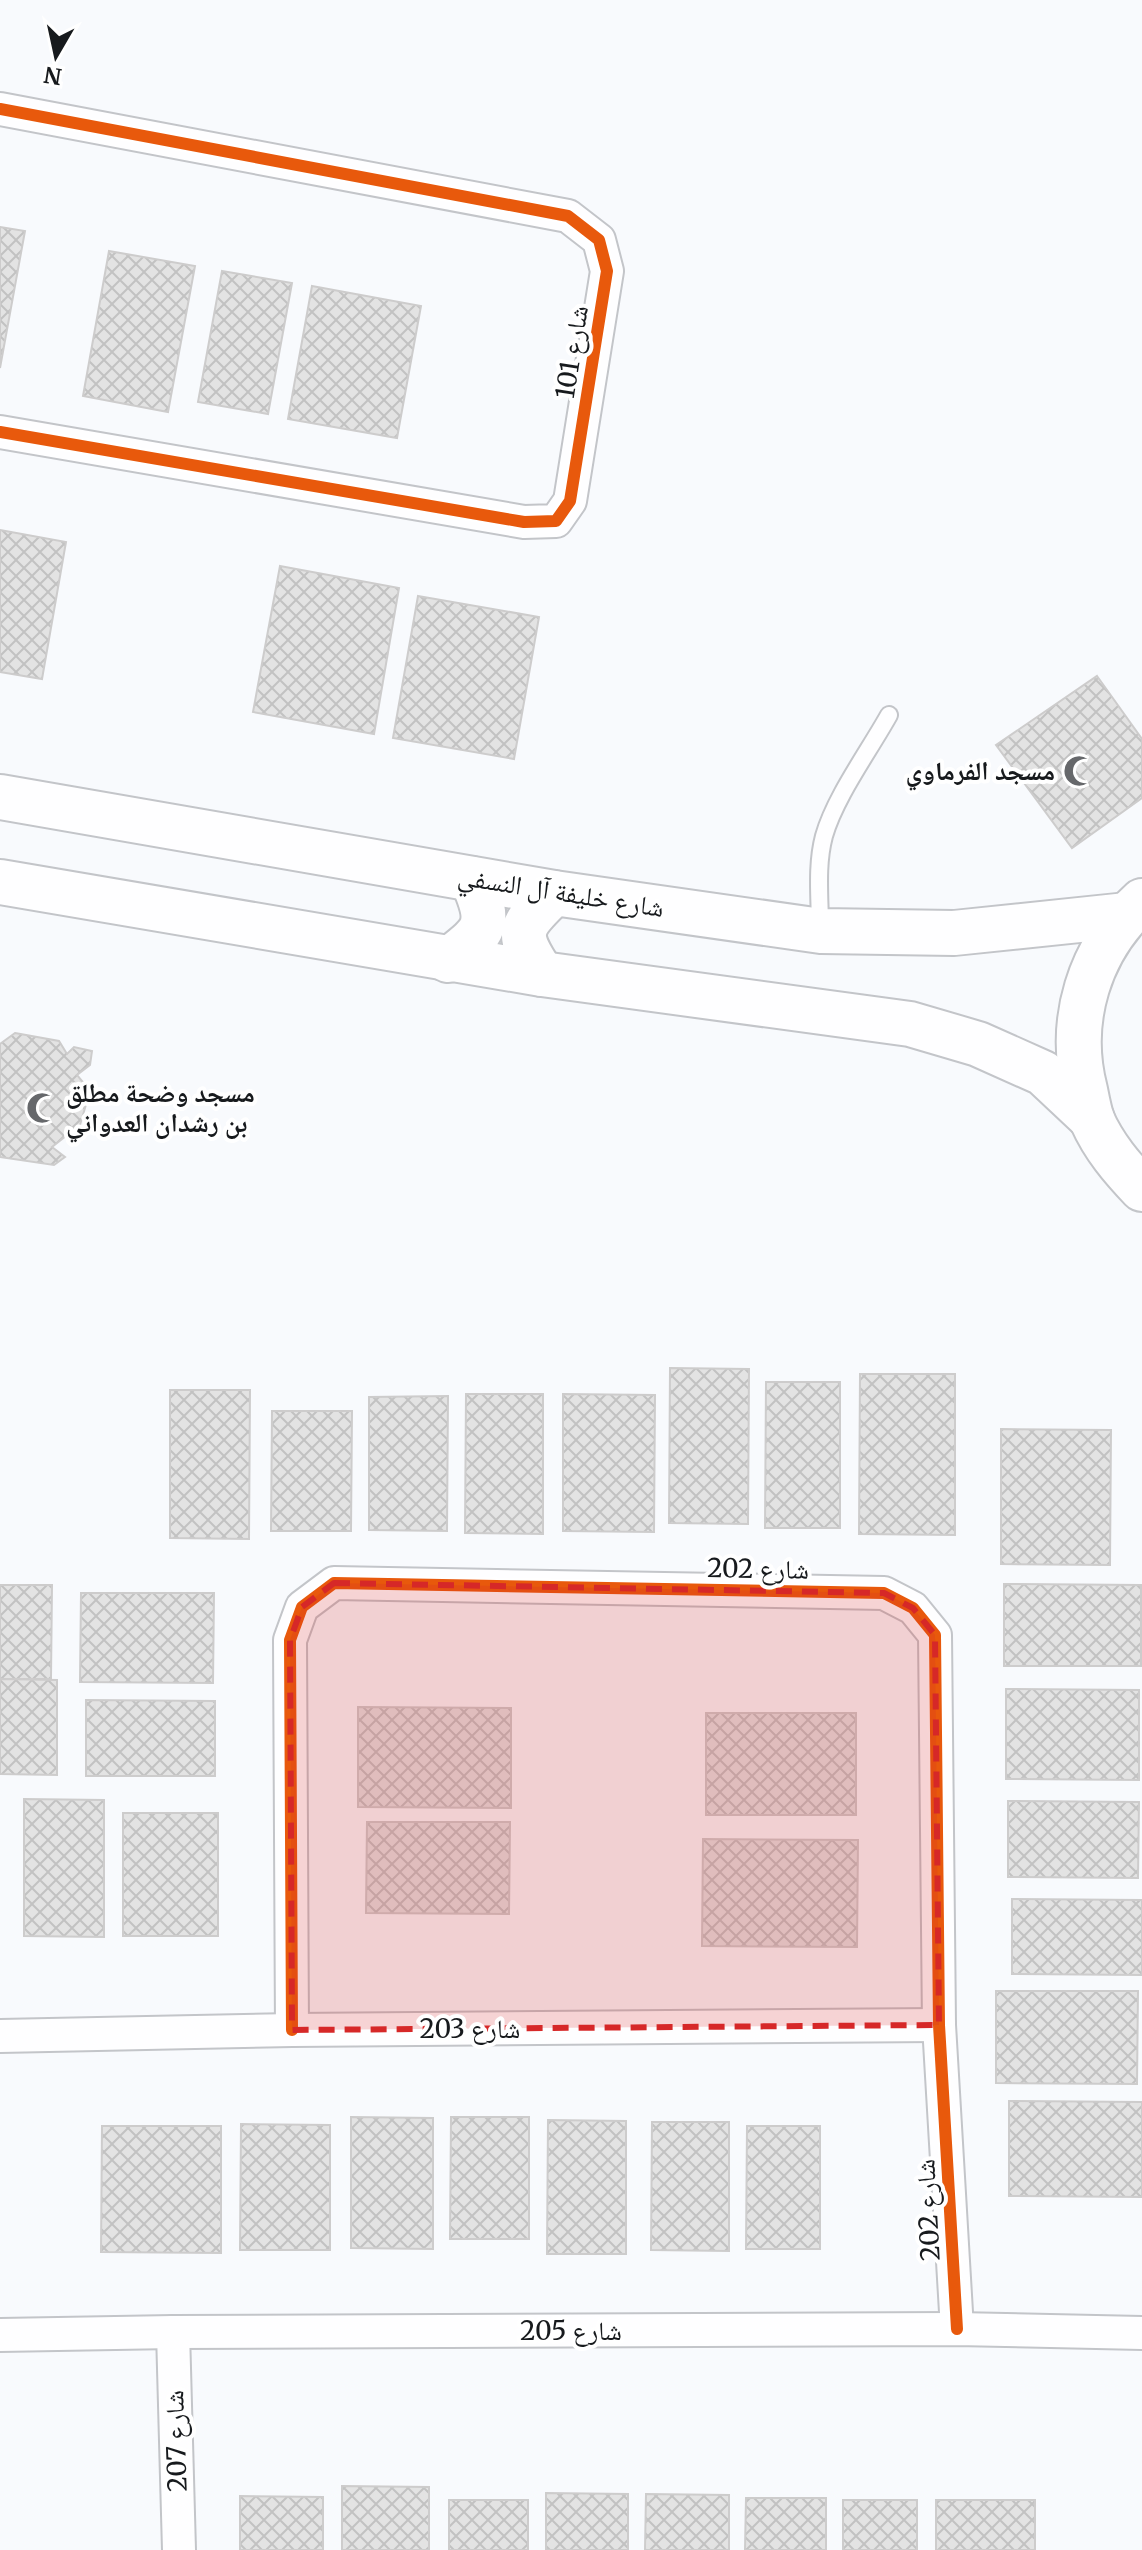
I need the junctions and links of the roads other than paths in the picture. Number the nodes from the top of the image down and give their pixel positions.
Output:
1 (0, 109) edge
2 (0, 432) edge
3 (889, 715) dead end
4 (0, 797) edge
5 (472, 879) junction
6 (0, 882) edge
7 (554, 893) junction
8 (1134, 908) edge
9 (821, 931) junction
10 (448, 960) junction
11 (542, 974) junction
12 (1092, 1119) junction
13 (1142, 1189) edge
14 (939, 2025) junction
15 (292, 2030) junction
16 (0, 2036) edge
17 (957, 2329) junction
18 (173, 2332) junction
19 (1142, 2333) edge
20 (0, 2335) edge
21 (179, 2550) edge

1 - 2 street, شارع 101
3 - 9 lane
4 - 5 street, شارع خليفة آل النسفي
5 - 7 street, شارع خليفة آل النسفي
5 - 10 street
6 - 10 street
7 - 9 street, شارع خليفة آل النسفي
7 - 11 street
8 - 9 street, شارع خليفة آل النسفي
8 - 12 street
10 - 11 street
11 - 12 street
12 - 13 street
14 - 15 street, شارع 203
14 - 15 street, شارع 202
14 - 17 street, شارع 202
15 - 16 street, شارع 203
17 - 18 street, شارع 205
17 - 19 street, شارع 205
18 - 20 street, شارع 205
18 - 21 street, شارع 207

